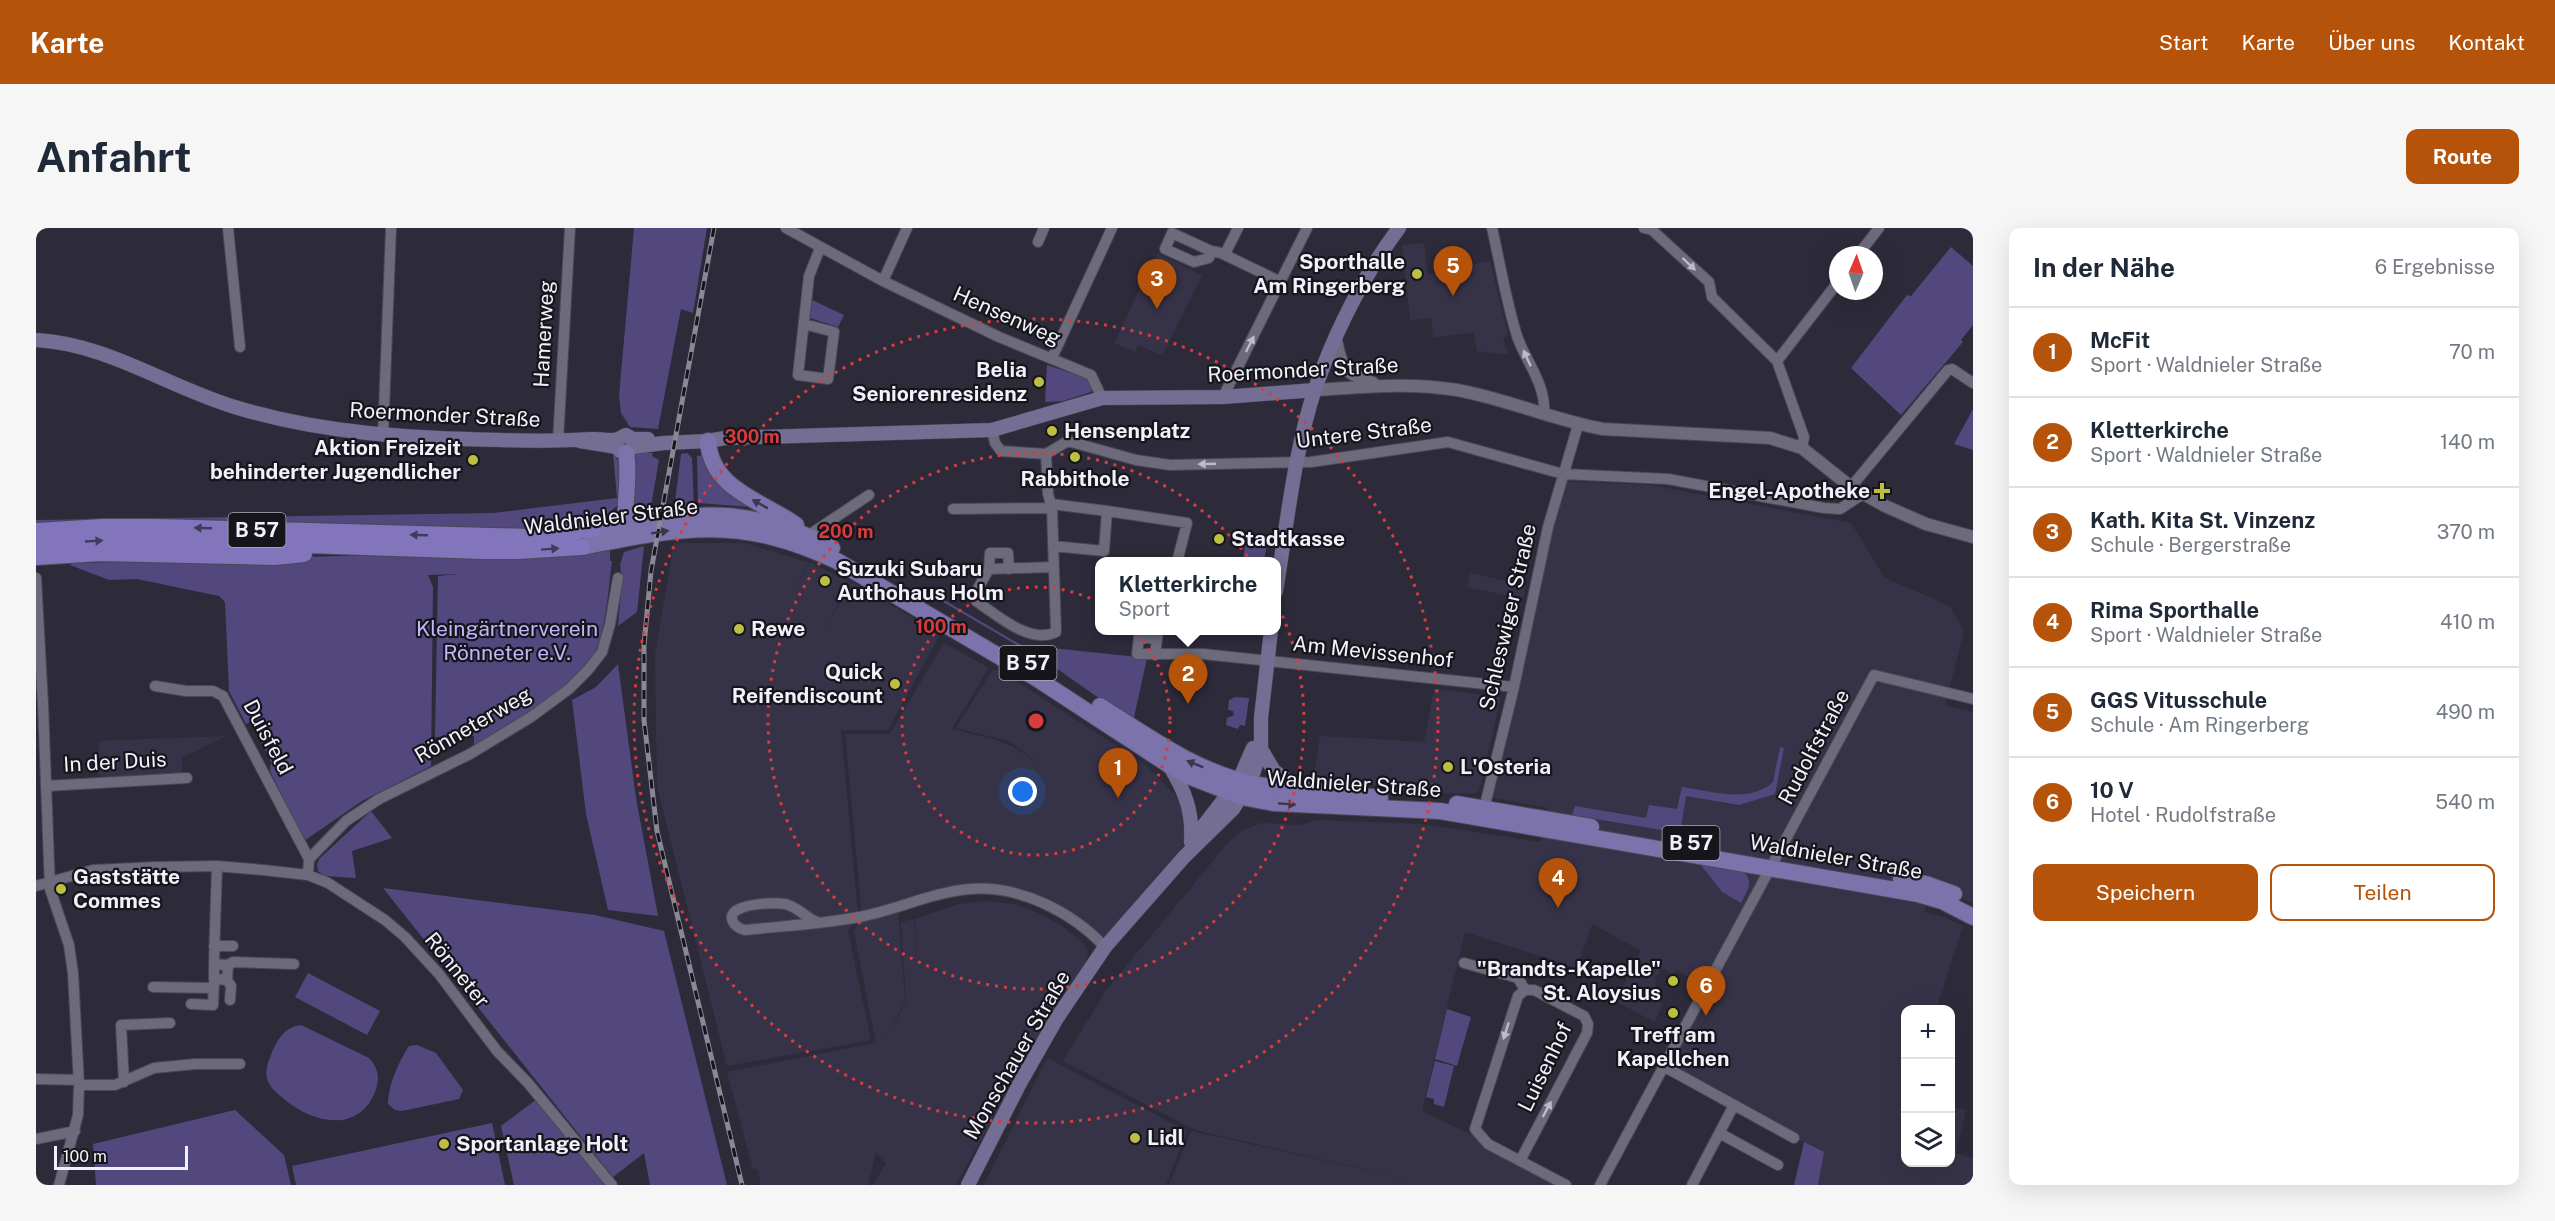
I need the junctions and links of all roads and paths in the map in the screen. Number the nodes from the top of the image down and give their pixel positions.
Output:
1 (228, 228) edge
2 (391, 228) edge
3 (570, 228) edge
4 (786, 228) edge
5 (908, 228) edge
6 (1044, 228) edge
7 (1112, 228) edge
8 (1238, 228) edge
9 (1307, 228) edge
10 (1400, 228) edge
11 (1492, 228) edge
12 (1644, 228) edge
13 (1879, 228) edge
14 (806, 233) edge
15 (1038, 242) dead end
16 (1865, 246) edge
17 (820, 248) junction
18 (1211, 251) dead end
19 (1225, 254) junction
20 (883, 281) junction
21 (1281, 282) junction
22 (1829, 294) edge
23 (804, 324) junction
24 (36, 340) edge
25 (1336, 340) junction
26 (240, 347) dead end
27 (1052, 358) junction
28 (1777, 361) junction
29 (1973, 383) edge
30 (1377, 385) junction
31 (1315, 390) junction
32 (1223, 397) junction
33 (1102, 398) junction
34 (1544, 413) junction
35 (1578, 425) junction
36 (992, 430) junction
37 (383, 436) junction
38 (558, 441) junction
39 (708, 441) junction
40 (625, 445) junction
41 (1802, 448) junction
42 (1046, 454) junction
43 (1298, 462) junction
44 (1563, 474) junction
45 (1851, 487) junction
46 (1863, 494) junction
47 (869, 495) dead end
48 (626, 500) junction
49 (1051, 506) junction
50 (953, 509) dead end
51 (1107, 511) junction
52 (593, 529) junction
53 (36, 531) edge
54 (626, 531) junction
55 (809, 535) junction
56 (1973, 537) edge
57 (36, 545) edge
58 (1053, 546) junction
59 (582, 547) joint
60 (362, 548) junction
61 (1104, 550) junction
62 (36, 557) edge
63 (1107, 557) edge
64 (1178, 557) edge
65 (1281, 562) edge
66 (1053, 567) junction
67 (1009, 568) junction
68 (989, 569) junction
69 (36, 578) edge
70 (618, 578) dead end
71 (1137, 635) edge
72 (1157, 635) edge
73 (1270, 635) edge
74 (1155, 655) junction
75 (1267, 661) junction
76 (155, 686) dead end
77 (1514, 687) junction
78 (1973, 699) edge
79 (1261, 718) junction
80 (1261, 749) junction
81 (1169, 765) junction
82 (187, 778) dead end
83 (46, 786) junction
84 (1240, 788) junction
85 (1300, 789) junction
86 (1483, 814) junction
87 (1191, 842) junction
88 (1184, 857) junction
89 (309, 859) junction
90 (1774, 863) junction
91 (217, 866) junction
92 (308, 874) junction
93 (50, 881) junction
94 (36, 886) edge
95 (1973, 904) edge
96 (1973, 917) edge
97 (817, 922) junction
98 (214, 946) junction
99 (233, 946) dead end
100 (1105, 947) junction
101 (1464, 963) dead end
102 (214, 964) junction
103 (228, 964) junction
104 (294, 964) dead end
105 (227, 980) junction
106 (214, 984) junction
107 (153, 987) dead end
108 (1525, 990) junction
109 (230, 1000) dead end
110 (191, 1004) dead end
111 (170, 1023) dead end
112 (240, 1064) dead end
113 (1663, 1066) junction
114 (36, 1079) edge
115 (124, 1082) junction
116 (79, 1083) junction
117 (1734, 1105) junction
118 (75, 1131) junction
119 (1720, 1134) junction
120 (1794, 1138) dead end
121 (36, 1139) edge
122 (1520, 1161) junction
123 (1778, 1165) dead end
124 (59, 1185) edge
125 (612, 1185) edge
126 (968, 1185) edge
127 (1566, 1185) edge
128 (1600, 1185) edge
129 (1692, 1185) edge

1 - 26 street
2 - 37 street
3 - 38 street, Hamerweg
4 - 14 street, Hensenweg
5 - 20 street
6 - 15 street
7 - 27 street
8 - 19 street
9 - 21 street
10 - 25 main road
34 -> 11 street
12 -> 28 street
13 - 16 street
14 - 17 street, Hensenweg
17 - 20 street, Hensenweg
17 - 23 street
18 - 19 street
19 - 21 street
20 - 27 street, Hensenweg
32 -> 21 street
22 - 28 street
23 - 23 street
24 - 37 main road, Roermonder Straße
25 - 30 street
25 - 31 main road
27 - 33 street, Hensenweg
28 - 41 street
29 - 45 street
30 - 31 street, Roermonder Straße
30 - 34 street, Roermonder Straße
31 - 32 main road, Roermonder Straße
31 - 43 main road
32 - 33 main road, Roermonder Straße
33 - 36 main road, Roermonder Straße
34 - 35 street, Roermonder Straße
35 - 41 street, Roermonder Straße
35 - 44 street, Schleswiger Straße
36 - 39 main road, Roermonder Straße
36 - 42 street
37 - 38 main road, Roermonder Straße
38 - 40 main road, Roermonder Straße
39 - 40 main road, Roermonder Straße
55 -> 39 main road
40 - 48 main road
41 - 45 street, Roermonder Straße
43 -> 42 street, Untere Straße
42 - 49 street
43 - 44 street, Untere Straße
43 - 65 main road
44 - 46 street, Untere Straße
44 - 77 street, Schleswiger Straße
45 - 46 street, Roermonder Straße
46 - 56 street, Roermonder Straße
47 - 55 street
48 - 52 main road
48 - 54 main road
49 - 50 street
49 - 51 street
49 - 58 street
51 - 61 street
51 - 64 street
52 -> 53 highway, Waldnieler Straße / B 57
52 - 54 main road, Waldnieler Straße / B 57
54 - 55 main road, Waldnieler Straße / B 57
54 - 59 main road, Waldnieler Straße / B 57
54 -> 81 main road, Waldnieler Straße / B 57
84 -> 55 main road, Waldnieler Straße / B 57
57 -> 60 highway, Waldnieler Straße / B 57
58 - 61 street
58 - 66 street
60 -> 59 highway, Waldnieler Straße / B 57
60 - 62 highway
61 - 63 street
66 - 67 street
66 - 68 street
67 - 68 street
67 - 68 street
69 - 83 street, In der Duis
70 - 89 street, Rönneterweg
71 - 74 street
72 - 74 street
73 - 75 main road
74 - 75 street, Am Mevissenhof
75 - 77 street, Am Mevissenhof
75 - 79 main road
76 - 89 street, Duisfeld
77 - 86 street, Schleswiger Straße
78 - 90 street, Rudolfstraße
79 - 80 main road
79 - 84 main road
80 - 84 main road
80 - 85 main road
81 - 84 main road, Waldnieler Straße / B 57
81 - 87 main road
82 - 83 street, In der Duis
83 - 93 street, In der Duis
84 - 85 main road, Waldnieler Straße / B 57
84 -> 86 main road, Waldnieler Straße / B 57
84 - 87 main road, Monschauer Straße
84 - 88 main road, Monschauer Straße
85 - 86 main road, Waldnieler Straße / B 57
86 - 90 main road, Waldnieler Straße / B 57
87 - 88 main road, Monschauer Straße
88 - 100 main road, Monschauer Straße
89 - 92 street
90 - 95 main road, Waldnieler Straße / B 57
90 - 96 main road, Waldnieler Straße / B 57
90 - 113 street, Rudolfstraße
91 - 92 street, Rönneter
91 - 93 street, Rönneter
91 - 98 street
92 - 125 street, Rönneter
93 - 94 street, Rönneter
93 - 116 street, In der Duis
97 - 97 street
97 - 100 street
98 - 99 street
98 - 102 street
100 - 126 main road, Monschauer Straße
101 - 108 street, Luisenhof
102 - 103 street
102 - 106 street
103 - 104 street
103 - 105 street
105 - 106 street
105 - 109 street
106 - 107 street
106 - 110 street
108 -> 122 street, Luisenhof
122 -> 108 street, Luisenhof
111 - 115 street
112 - 115 street
113 - 117 street
113 - 128 street, Rudolfstraße
114 - 116 street
115 - 116 street
116 - 118 street, In der Duis
117 - 119 street
117 - 120 street
118 - 121 street
118 - 124 street, In der Duis
119 - 123 street
119 - 129 street
122 - 127 street, Luisenhof

